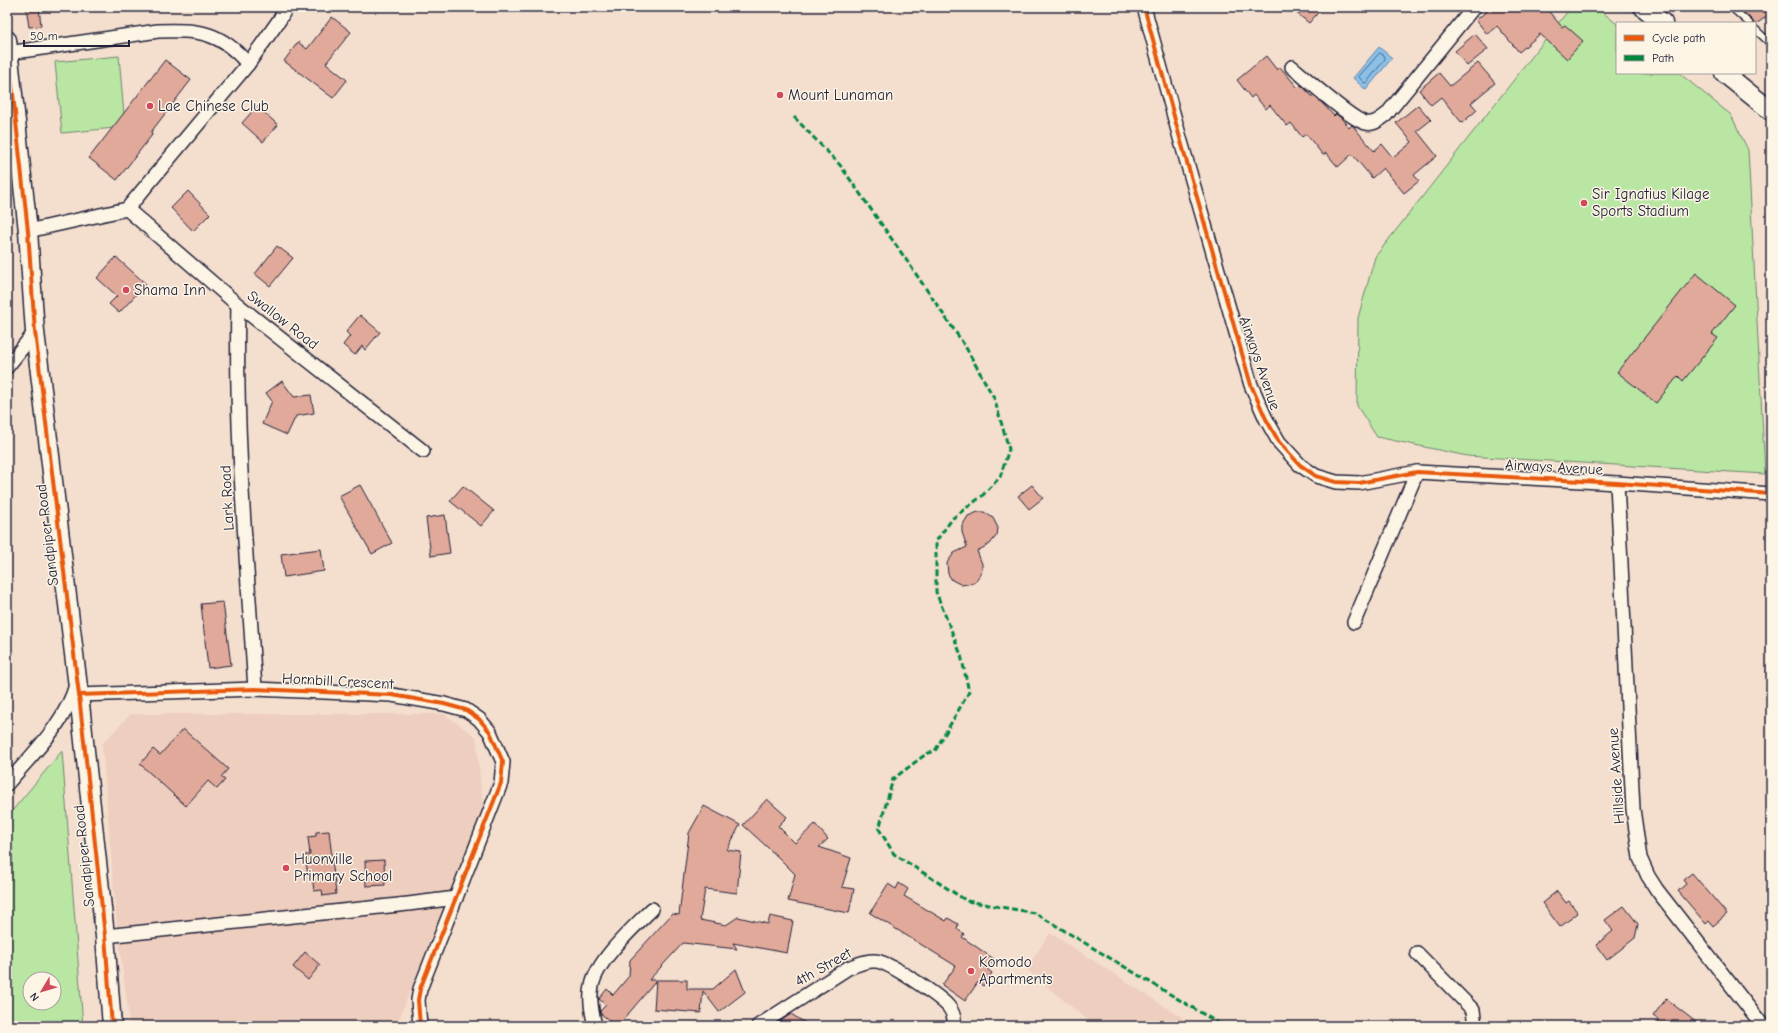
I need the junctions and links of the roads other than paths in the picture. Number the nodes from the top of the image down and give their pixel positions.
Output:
1 (286, 7) edge
2 (1144, 7) edge
3 (1474, 7) edge
4 (1643, 7) edge
5 (1731, 7) edge
6 (1662, 22) edge
7 (1747, 22) edge
8 (1756, 30) edge
9 (1771, 44) edge
10 (8, 47) edge
11 (248, 64) junction
12 (1292, 67) dead end
13 (1725, 74) edge
14 (1771, 111) edge
15 (127, 209) junction
16 (28, 231) junction
17 (238, 305) junction
18 (36, 332) junction
19 (7, 367) edge
20 (423, 451) dead end
21 (1417, 472) junction
22 (1617, 483) junction
23 (1771, 494) edge
24 (1354, 622) dead end
25 (78, 689) junction
26 (255, 689) junction
27 (7, 784) edge
28 (456, 898) junction
29 (652, 909) dead end
30 (105, 936) junction
31 (1417, 953) dead end
32 (112, 1026) edge
33 (420, 1026) edge
34 (595, 1026) edge
35 (758, 1026) edge
36 (954, 1026) edge
37 (1475, 1026) edge
38 (1763, 1026) edge

1 - 11 street
2 - 21 street, Airways Avenue
3 - 12 street
4 - 6 street
5 - 7 lane
8 - 9 lane
10 - 11 street
10 - 16 street, Sandpiper Road
11 - 15 street
13 - 14 street
15 - 16 street
15 - 17 street, Swallow Road
16 - 18 street, Sandpiper Road
17 - 20 street, Swallow Road
17 - 26 street, Lark Road
18 - 19 street
18 - 25 street, Sandpiper Road
21 - 22 street, Airways Avenue
21 - 24 street
22 - 23 street, Airways Avenue
22 - 38 street, Hillside Avenue
25 - 26 street, Hornbill Crescent
25 - 27 street
25 - 30 street, Sandpiper Road
26 - 28 street, Hornbill Crescent
28 - 30 street
28 - 33 street, Hornbill Crescent
29 - 34 street
30 - 32 street, Sandpiper Road
31 - 37 street
35 - 36 street, 4th Street

